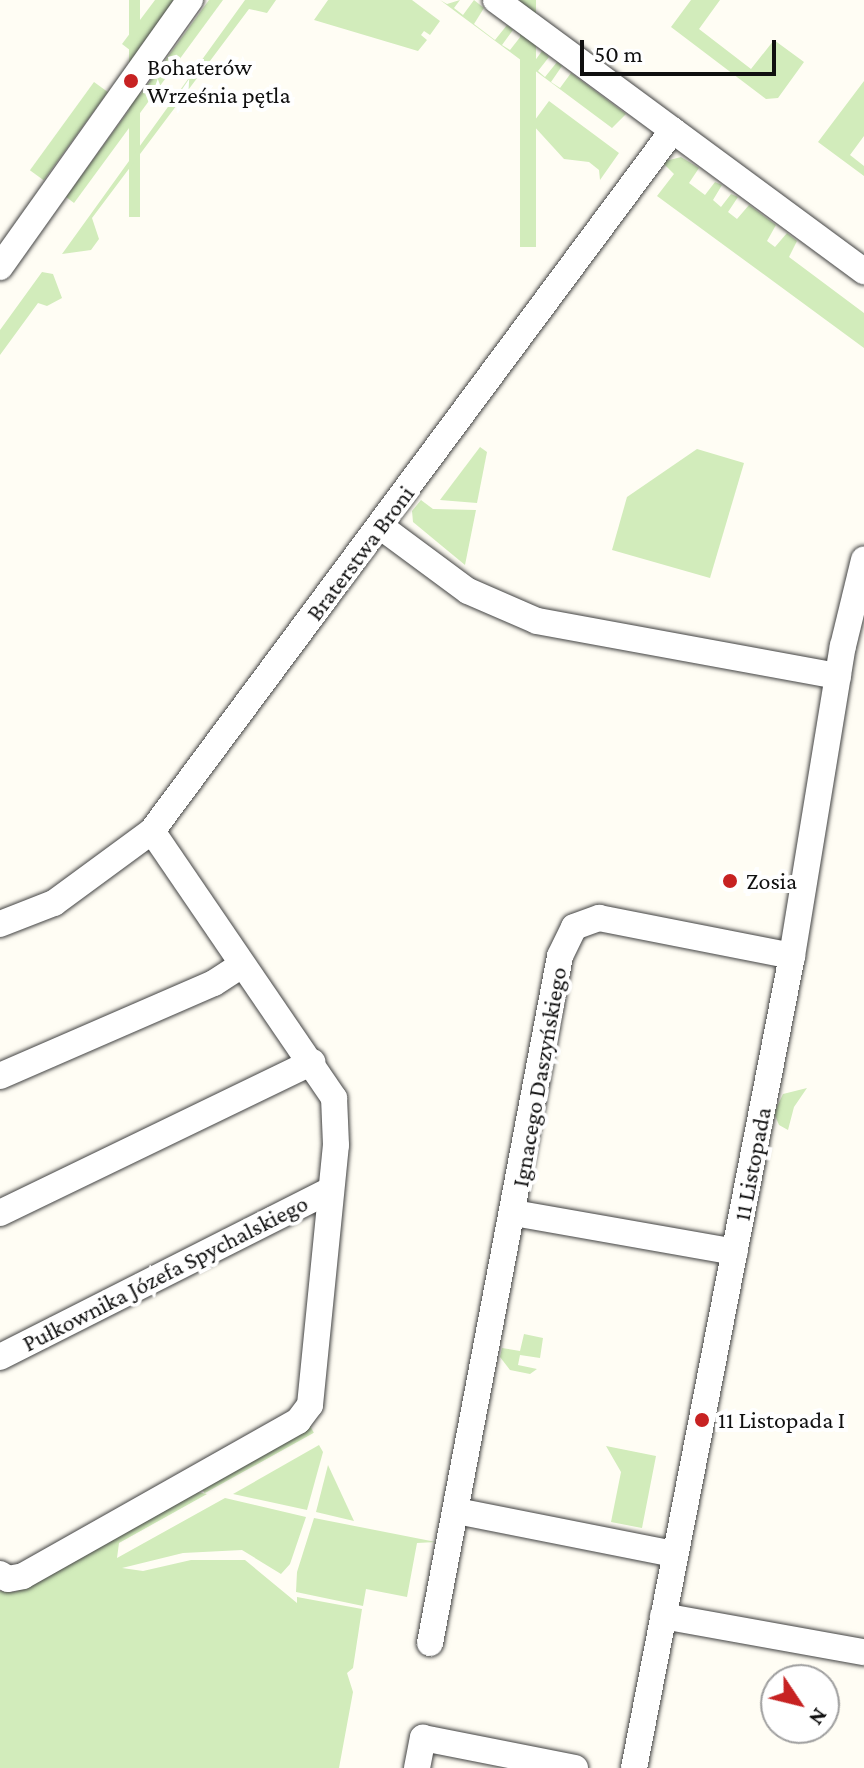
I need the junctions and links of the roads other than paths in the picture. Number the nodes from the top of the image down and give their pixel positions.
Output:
1 (190, 0) edge
2 (496, 0) edge
3 (673, 130) junction
4 (10, 230) edge
5 (0, 267) edge
6 (864, 271) edge
7 (380, 526) junction
8 (864, 560) edge
9 (838, 676) junction
10 (152, 831) junction
11 (0, 924) edge
12 (792, 956) junction
13 (242, 965) junction
14 (312, 1062) junction
15 (0, 1076) edge
16 (330, 1190) junction
17 (0, 1213) edge
18 (514, 1213) junction
19 (735, 1252) junction
20 (0, 1357) edge
21 (457, 1511) junction
22 (675, 1554) junction
23 (0, 1574) edge
24 (663, 1616) junction
25 (430, 1643) dead end
26 (864, 1652) edge
27 (417, 1768) edge
28 (575, 1768) edge
29 (634, 1768) edge

1 - 4 street
2 - 3 street
3 - 6 street
3 - 7 street, Braterstwa Broni
4 - 5 street
7 - 9 street
7 - 10 street, Braterstwa Broni
8 - 9 street, 11 Listopada
9 - 12 street, 11 Listopada
10 - 11 street, Braterstwa Broni
10 - 13 street, Pułkownika Józefa Spychalskiego
12 - 18 street, Ignacego Daszyńskiego
12 - 19 street, 11 Listopada
13 - 14 street, Pułkownika Józefa Spychalskiego
13 - 15 street
14 - 16 street, Pułkownika Józefa Spychalskiego
14 - 17 street
16 - 20 street, Pułkownika Józefa Spychalskiego
16 - 23 street, Pułkownika Józefa Spychalskiego
18 - 19 street, Ignacego Daszyńskiego
18 - 21 street, Ignacego Daszyńskiego
19 - 22 street, 11 Listopada
21 - 22 street
21 - 25 street, Ignacego Daszyńskiego
22 - 24 street, 11 Listopada
24 - 26 street
24 - 29 street, 11 Listopada
27 - 28 street

